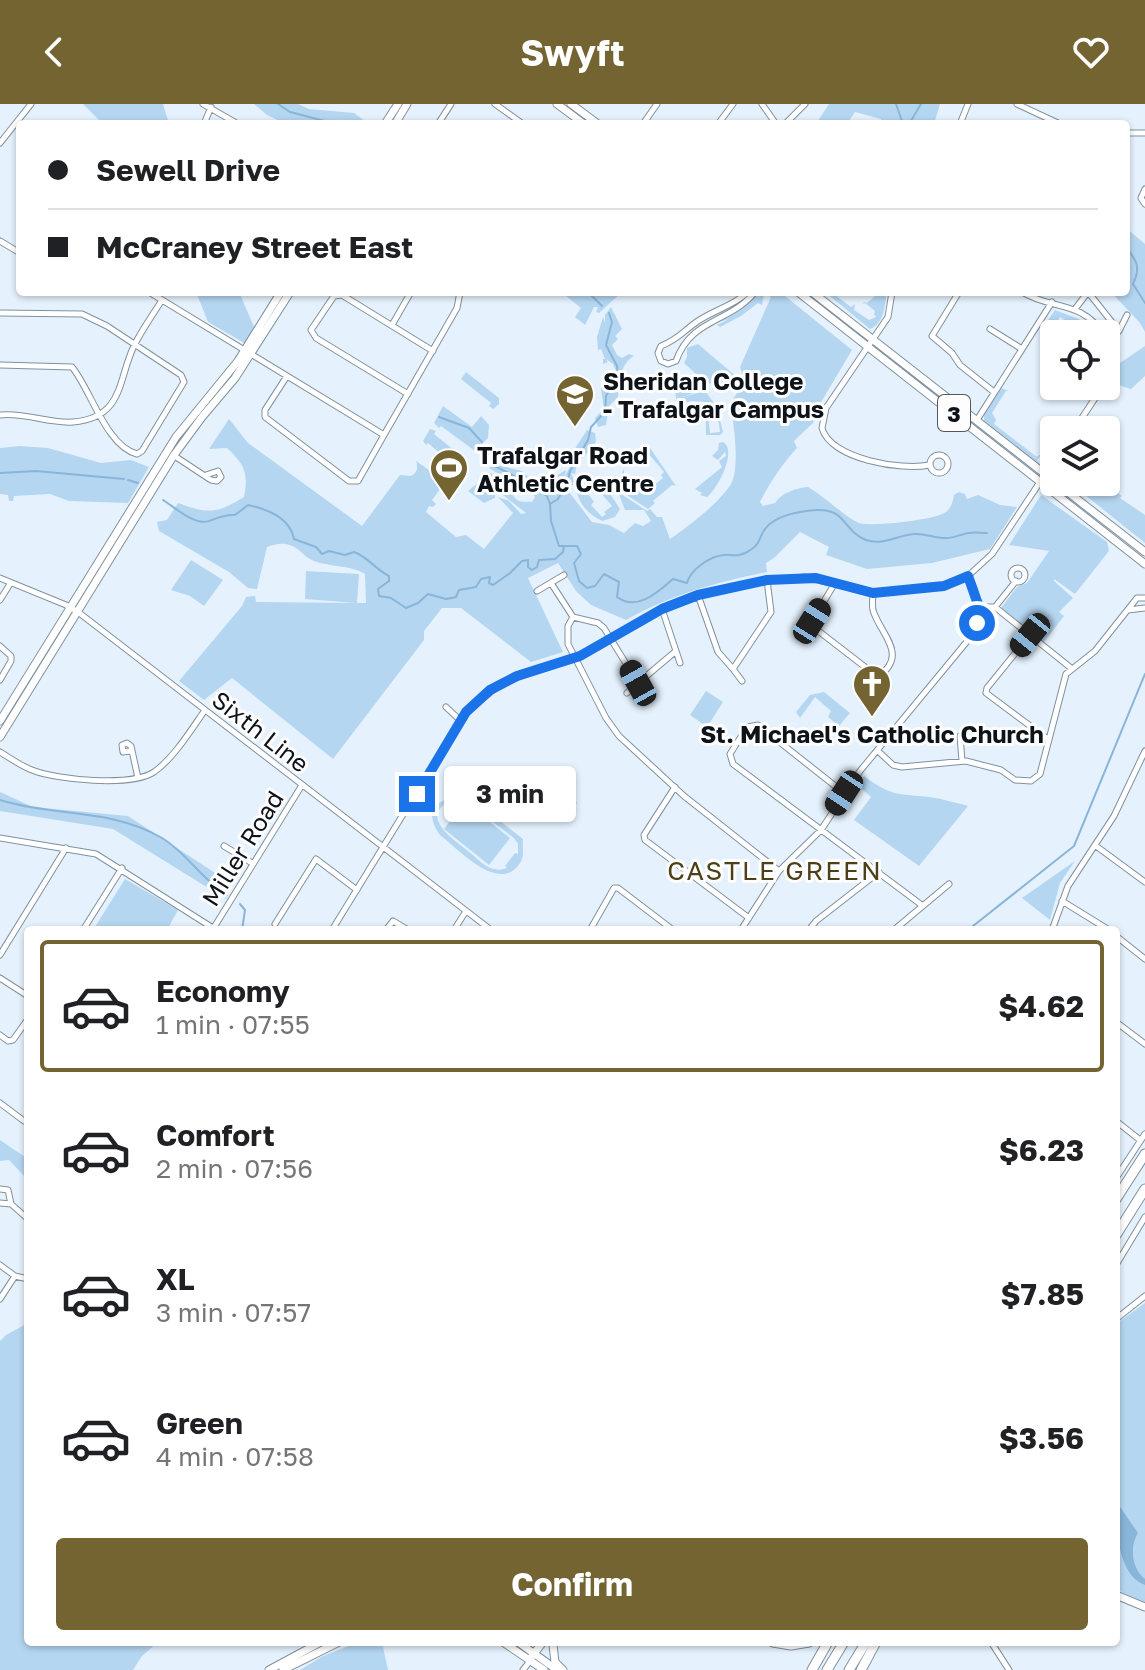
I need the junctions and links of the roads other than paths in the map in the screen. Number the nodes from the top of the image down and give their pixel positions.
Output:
1 (31, 104) edge
2 (203, 104) edge
3 (495, 104) edge
4 (557, 104) edge
5 (571, 104) edge
6 (805, 104) edge
7 (1017, 104) edge
8 (211, 107) junction
9 (18, 120) edge
10 (206, 120) edge
11 (232, 120) edge
12 (517, 120) edge
13 (579, 120) edge
14 (593, 120) edge
15 (789, 120) edge
16 (1051, 120) edge
17 (16, 123) edge
18 (0, 143) edge
19 (1145, 189) edge
20 (1145, 204) edge
21 (156, 296) edge
22 (279, 296) edge
23 (287, 296) edge
24 (334, 296) edge
25 (341, 296) edge
26 (409, 296) edge
27 (459, 296) edge
28 (743, 296) edge
29 (751, 296) edge
30 (804, 296) edge
31 (817, 296) edge
32 (891, 296) edge
33 (956, 296) edge
34 (1030, 296) edge
35 (1085, 296) edge
36 (1091, 296) edge
37 (162, 300) junction
38 (1052, 302) junction
39 (1075, 309) junction
40 (0, 313) edge
41 (1127, 315) dead end
42 (1092, 320) edge
43 (1110, 320) edge
44 (392, 325) junction
45 (990, 329) dead end
46 (1120, 329) edge
47 (869, 342) junction
48 (135, 344) junction
49 (671, 344) junction
50 (1022, 349) junction
51 (433, 351) junction
52 (248, 352) junction
53 (678, 354) junction
54 (0, 365) edge
55 (287, 376) junction
56 (994, 392) junction
57 (408, 394) junction
58 (100, 413) junction
59 (0, 415) edge
60 (977, 420) junction
61 (384, 435) junction
62 (170, 454) junction
63 (929, 465) dead end
64 (1040, 474) edge
65 (206, 475) dead end
66 (1040, 475) edge
67 (1040, 482) edge
68 (1065, 496) edge
69 (1074, 496) edge
70 (1145, 552) edge
71 (1145, 564) edge
72 (564, 575) dead end
73 (968, 576) junction
74 (0, 578) edge
75 (767, 580) junction
76 (1016, 581) dead end
77 (551, 583) junction
78 (835, 583) junction
79 (10, 584) junction
80 (537, 591) dead end
81 (873, 593) junction
82 (698, 595) junction
83 (1145, 598) edge
84 (0, 600) edge
85 (979, 607) junction
86 (995, 607) junction
87 (1145, 608) edge
88 (662, 609) junction
89 (75, 610) junction
90 (1127, 610) junction
91 (573, 617) junction
92 (1030, 635) junction
93 (612, 638) junction
94 (0, 646) edge
95 (676, 651) junction
96 (575, 658) junction
97 (680, 663) dead end
98 (1071, 668) junction
99 (733, 669) junction
100 (0, 680) edge
101 (742, 681) dead end
102 (638, 683) junction
103 (627, 693) dead end
104 (446, 707) dead end
105 (205, 710) junction
106 (0, 721) edge
107 (461, 721) junction
108 (960, 736) dead end
109 (0, 737) edge
110 (1049, 740) junction
111 (130, 751) dead end
112 (878, 751) junction
113 (1145, 751) edge
114 (0, 752) edge
115 (962, 761) junction
116 (138, 778) junction
117 (302, 785) junction
118 (675, 787) junction
119 (844, 793) junction
120 (821, 830) junction
121 (3, 841) edge
122 (224, 846) dead end
123 (1096, 846) junction
124 (385, 847) junction
125 (66, 848) junction
126 (252, 863) junction
127 (122, 868) junction
128 (779, 871) junction
129 (880, 872) junction
130 (1145, 882) edge
131 (949, 884) dead end
132 (357, 890) junction
133 (1062, 901) junction
134 (923, 906) junction
135 (466, 911) junction
136 (749, 918) junction
137 (275, 924) dead end
138 (86, 926) edge
139 (209, 926) edge
140 (215, 926) edge
141 (334, 926) edge
142 (457, 926) edge
143 (486, 926) edge
144 (592, 926) edge
145 (668, 926) edge
146 (744, 926) edge
147 (812, 926) edge
148 (899, 926) edge
149 (1053, 926) edge
150 (1103, 926) edge
151 (1120, 939) edge
152 (0, 955) edge
153 (1145, 959) edge
154 (0, 978) edge
155 (24, 993) edge
156 (24, 1025) edge
157 (1120, 1025) edge
158 (0, 1035) edge
159 (1145, 1044) edge
160 (0, 1103) edge
161 (24, 1121) edge
162 (1120, 1124) edge
163 (1145, 1134) edge
164 (1141, 1140) junction
165 (1145, 1154) edge
166 (1120, 1172) edge
167 (0, 1189) edge
168 (1145, 1189) edge
169 (1120, 1193) edge
170 (0, 1203) edge
171 (11, 1204) junction
172 (24, 1215) edge
173 (1145, 1217) edge
174 (1120, 1229) edge
175 (1120, 1258) edge
176 (0, 1265) edge
177 (15, 1276) junction
178 (24, 1278) edge
179 (1145, 1296) edge
180 (0, 1299) edge
181 (1120, 1316) edge
182 (1120, 1597) edge
183 (1145, 1607) edge
184 (314, 1646) edge
185 (331, 1646) edge
186 (511, 1646) edge
187 (522, 1646) edge
188 (540, 1646) edge
189 (553, 1646) edge
190 (554, 1646) edge
191 (826, 1646) edge
192 (842, 1646) edge
193 (864, 1646) edge
194 (874, 1646) edge
195 (994, 1646) edge
196 (532, 1656) junction
197 (540, 1666) edge
198 (269, 1670) edge
199 (283, 1670) edge
200 (523, 1670) edge
201 (560, 1670) edge
202 (812, 1670) edge
203 (827, 1670) edge
204 (849, 1670) edge
205 (861, 1670) edge
206 (1009, 1670) edge

1 - 9 street
2 - 8 street
3 - 12 street
4 - 13 main road
5 - 14 main road
6 - 15 street
7 - 16 street
8 - 10 street
8 - 11 street
17 - 18 street
19 - 20 street
21 - 37 street
22 - 52 main road
23 - 52 main road
24 - 57 street
25 - 44 street
26 - 44 street
27 - 51 street
28 - 49 street
29 - 53 street
30 - 47 main road, 3
31 - 47 main road, 3
32 - 47 street
33 - 56 street
34 - 38 street
35 - 39 street
36 - 43 street
37 - 48 street
37 - 52 street
38 - 39 street
38 - 50 street
39 - 42 street
40 - 48 street
41 - 46 street
44 - 51 street
45 - 50 street
47 - 60 main road, 3
47 - 63 street
47 - 66 main road, 3
48 - 58 street
48 - 58 street
49 - 53 street
49 - 53 street
50 - 56 street
51 - 57 street
52 - 55 street
52 - 62 main road
54 - 58 street
55 - 61 street
55 - 61 street
56 - 60 street
57 - 61 street
58 - 59 street
60 - 64 main road, 3
62 - 65 street
62 - 89 main road
67 - 73 street
68 - 71 main road, 3
69 - 70 main road, 3
72 - 77 street
73 - 81 street
73 - 85 street
74 - 79 street, Sixth Line
75 - 78 street
75 - 82 street
75 - 99 street
76 - 86 street
77 - 80 street
77 - 91 street
78 - 81 street
78 - 81 street
79 - 84 street
79 - 89 street, Sixth Line
82 - 88 street
82 - 99 street
83 - 90 street
85 - 86 street
85 - 112 street
86 - 92 street
87 - 90 street
88 - 93 street
88 - 95 street
89 - 105 street, Sixth Line
89 - 106 main road
89 - 109 main road
90 - 98 street
91 - 93 street
91 - 96 street
92 - 98 street
92 - 110 street
93 - 96 street
93 - 102 street
94 - 100 street
95 - 97 street
95 - 102 street
96 - 107 street
96 - 118 street
98 - 110 street
99 - 101 street
102 - 103 street
104 - 107 street
105 - 116 street
105 - 117 street, Sixth Line
107 - 124 street
108 - 115 street
110 - 115 street
111 - 116 street
112 - 115 street
112 - 119 street
113 - 123 street
114 - 116 street
117 - 124 street, Sixth Line
117 - 126 street, Miller Road
118 - 128 street
118 - 136 street
119 - 120 street
119 - 120 street
120 - 128 street
120 - 129 street
121 - 125 street
122 - 126 street
123 - 130 street
123 - 133 street
124 - 132 street
124 - 135 street, Sixth Line
125 - 127 street
125 - 152 street
126 - 140 street, Miller Road
127 - 138 street
127 - 139 street
128 - 136 street
129 - 134 street
129 - 147 street
131 - 134 street
132 - 137 street
132 - 141 street
133 - 149 street
133 - 150 street
134 - 148 street
135 - 142 street
135 - 143 street, Sixth Line
136 - 146 street
144 - 145 street
151 - 153 street
154 - 155 street
156 - 158 street
157 - 159 street
160 - 161 street
162 - 164 street
163 - 164 street
164 - 166 street
165 - 169 highway
167 - 171 street
168 - 174 highway
170 - 171 street
171 - 172 street
173 - 175 street
176 - 177 street
177 - 178 street
177 - 180 street
179 - 181 street
182 - 183 main road
184 - 198 main road
185 - 199 main road
186 - 196 main road
187 - 196 main road
188 - 196 main road
189 - 197 main road
190 - 201 main road
191 - 202 highway
192 - 203 highway
193 - 204 highway
194 - 205 highway
195 - 206 street
196 - 197 main road
196 - 200 street
197 - 201 main road

